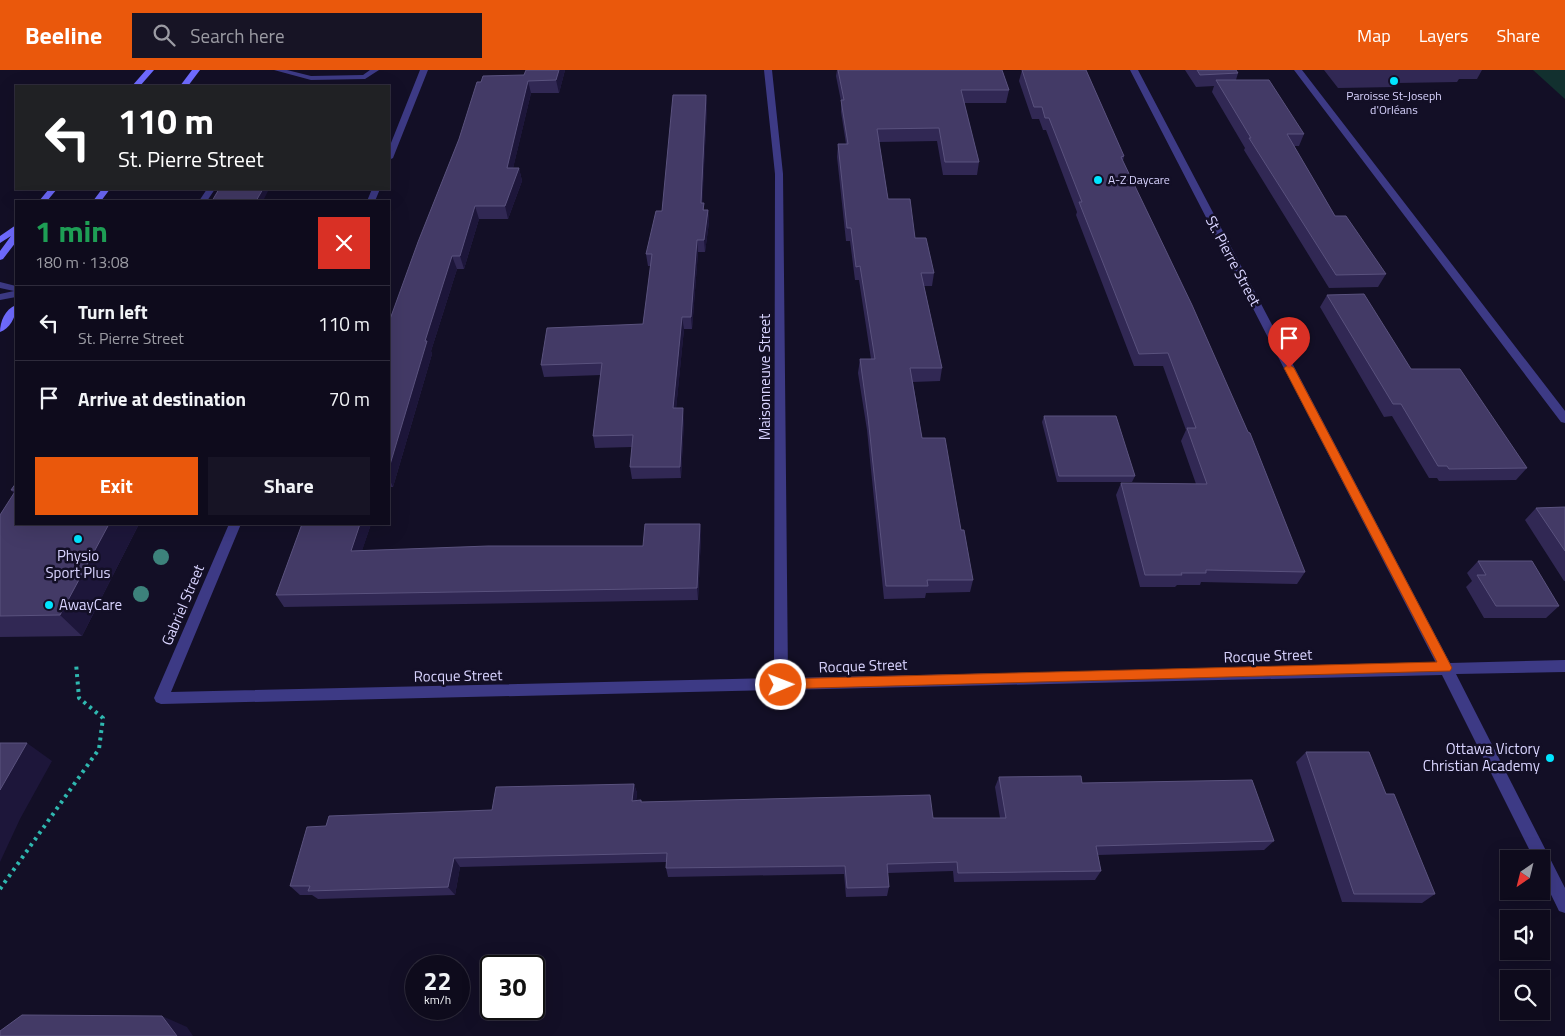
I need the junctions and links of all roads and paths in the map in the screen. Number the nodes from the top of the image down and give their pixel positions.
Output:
1 (150, 70) edge
2 (196, 70) edge
3 (278, 70) edge
4 (375, 70) edge
5 (424, 70) edge
6 (768, 70) edge
7 (1134, 70) edge
8 (1298, 70) edge
9 (137, 85) edge
10 (185, 85) edge
11 (390, 155) edge
12 (52, 190) edge
13 (105, 190) edge
14 (44, 200) edge
15 (97, 200) edge
16 (15, 229) edge
17 (15, 237) edge
18 (0, 240) edge
19 (0, 256) edge
20 (0, 285) edge
21 (15, 289) edge
22 (15, 294) edge
23 (0, 297) edge
24 (15, 309) edge
25 (0, 329) edge
26 (1565, 419) edge
27 (235, 525) edge
28 (76, 663) dead end
29 (1565, 666) edge
30 (1446, 668) junction
31 (781, 685) junction
32 (161, 698) joint
33 (0, 889) edge
34 (1565, 905) edge

1 - 9 main road
2 - 10 main road
3 - 4 street
5 - 11 street
6 - 31 street, Maisonneuve Street
7 - 30 street, St. Pierre Street
8 - 26 street
12 - 14 main road
13 - 15 main road
16 - 18 main road
17 - 19 main road
20 - 21 street
22 - 23 street
24 - 25 main road
27 - 32 street, Gabriel Street
28 - 33 path
29 - 30 street, Rocque Street
30 - 31 street, Rocque Street
30 - 34 street, St. Pierre Street
31 - 32 street, Rocque Street

